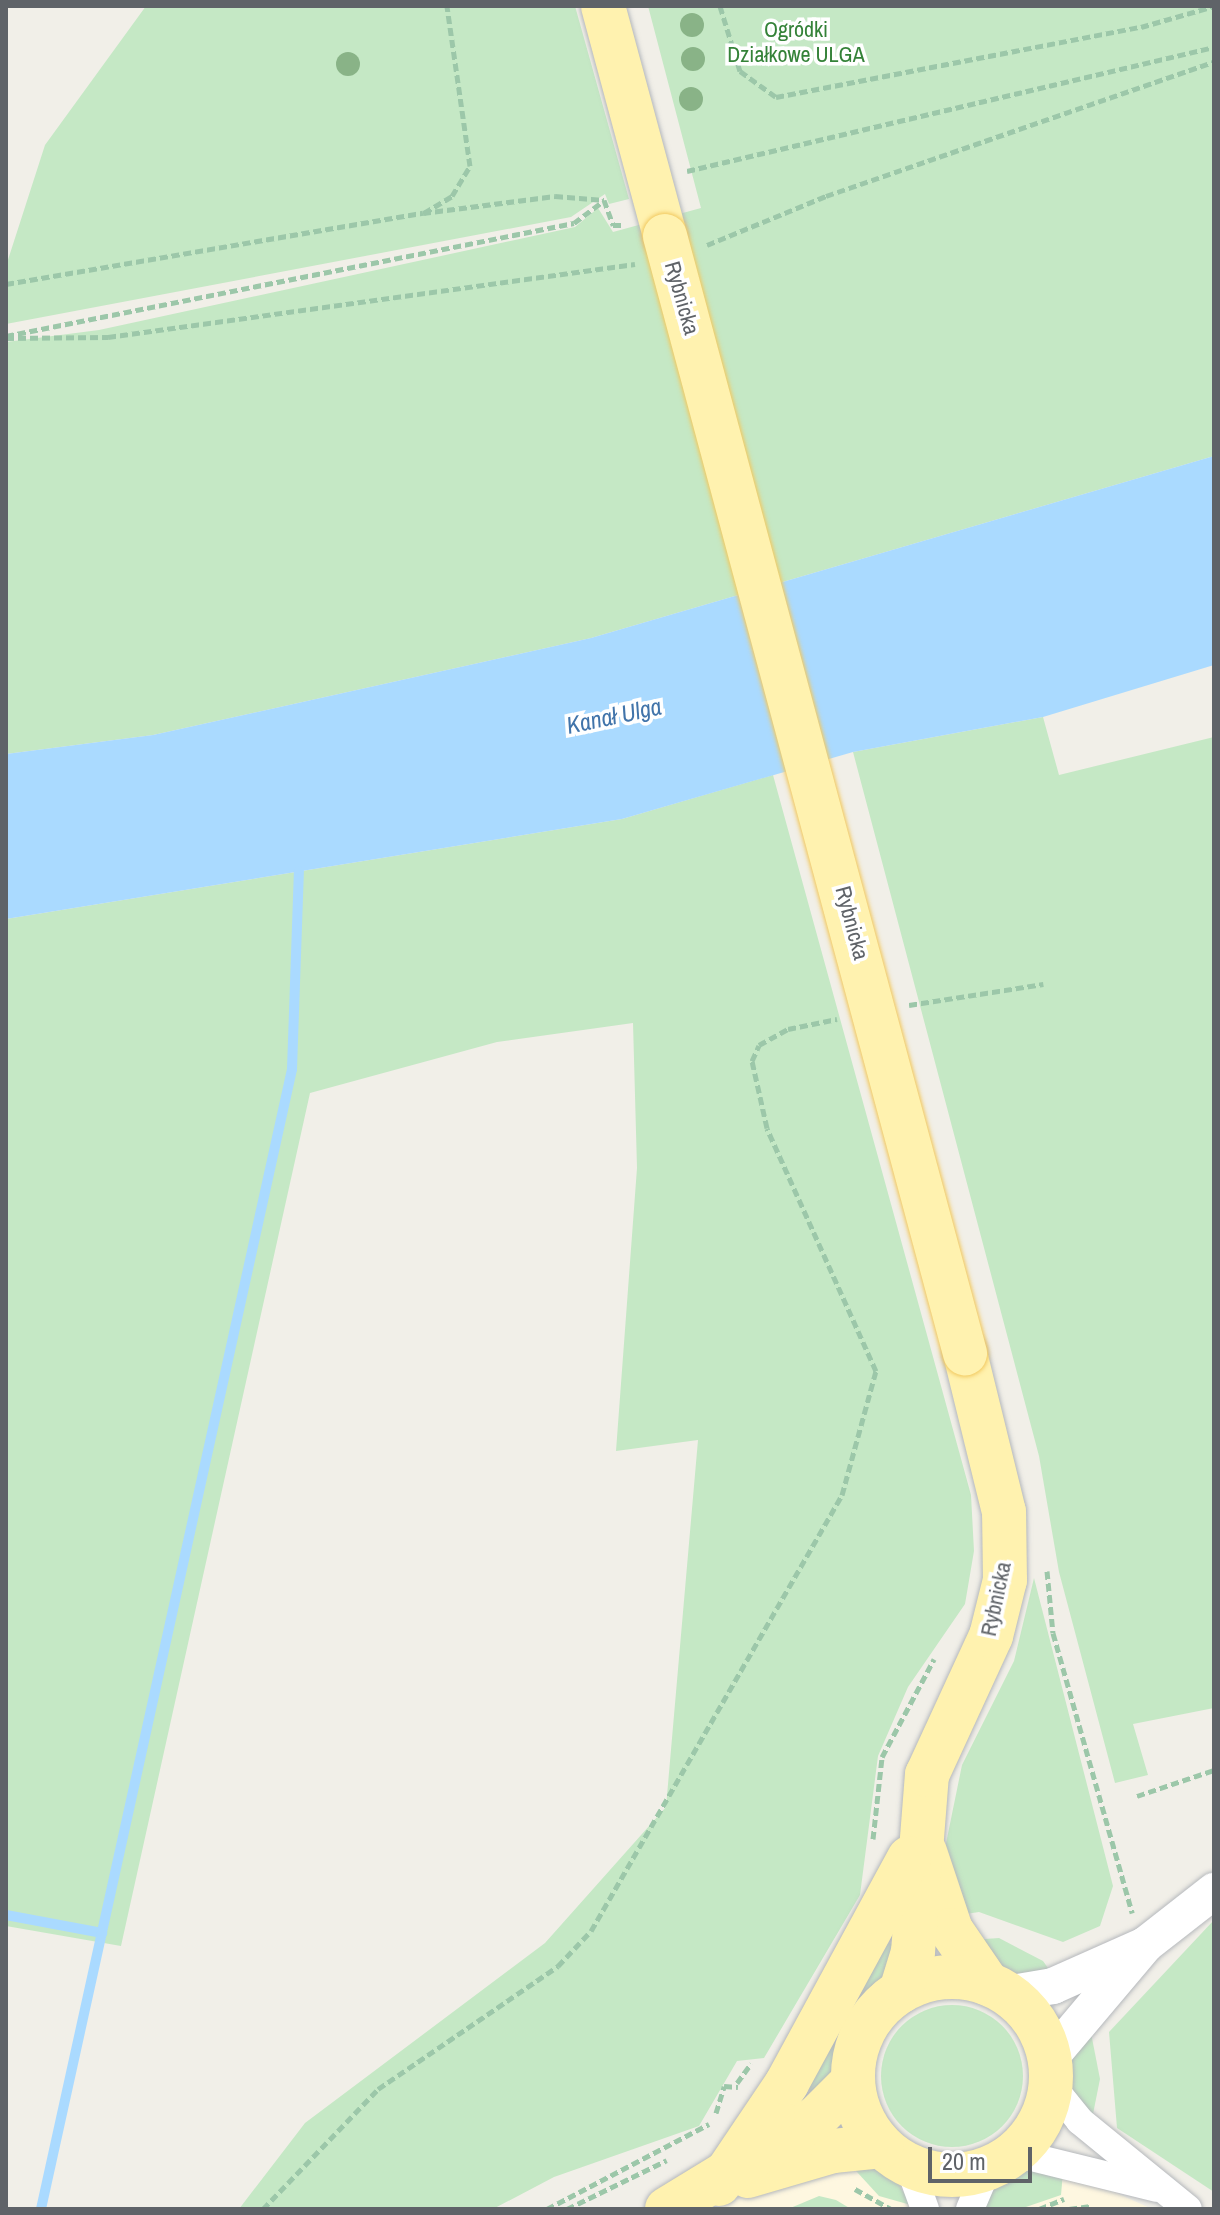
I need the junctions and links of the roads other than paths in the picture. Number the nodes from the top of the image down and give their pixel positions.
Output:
1 (603, 6) edge
2 (920, 1838) junction
3 (1214, 1891) edge
4 (1134, 1933) junction
5 (997, 1989) junction
6 (901, 1991) junction
7 (1050, 2072) junction
8 (853, 2081) junction
9 (896, 2156) junction
10 (1001, 2161) junction
11 (719, 2184) junction
12 (1157, 2188) junction
13 (667, 2209) edge
14 (925, 2209) edge
15 (970, 2209) edge
16 (1188, 2209) edge

1 - 2 main road, Rybnicka, bridge
2 - 5 main road, Rybnicka
2 - 6 main road, Rybnicka
2 - 11 main road
3 - 4 street
4 - 5 street
4 - 7 street
5 - 6 main road, Rybnicka
5 - 7 main road, Rybnicka
6 - 8 main road, Rybnicka
7 - 10 main road
7 - 12 street
8 - 9 main road
8 - 11 main road, Rybnicka
9 - 10 main road, Rybnicka
9 - 11 main road, Rybnicka
9 - 14 street
10 - 12 street
10 - 15 street
11 - 13 main road, Rybnicka
12 - 16 street

